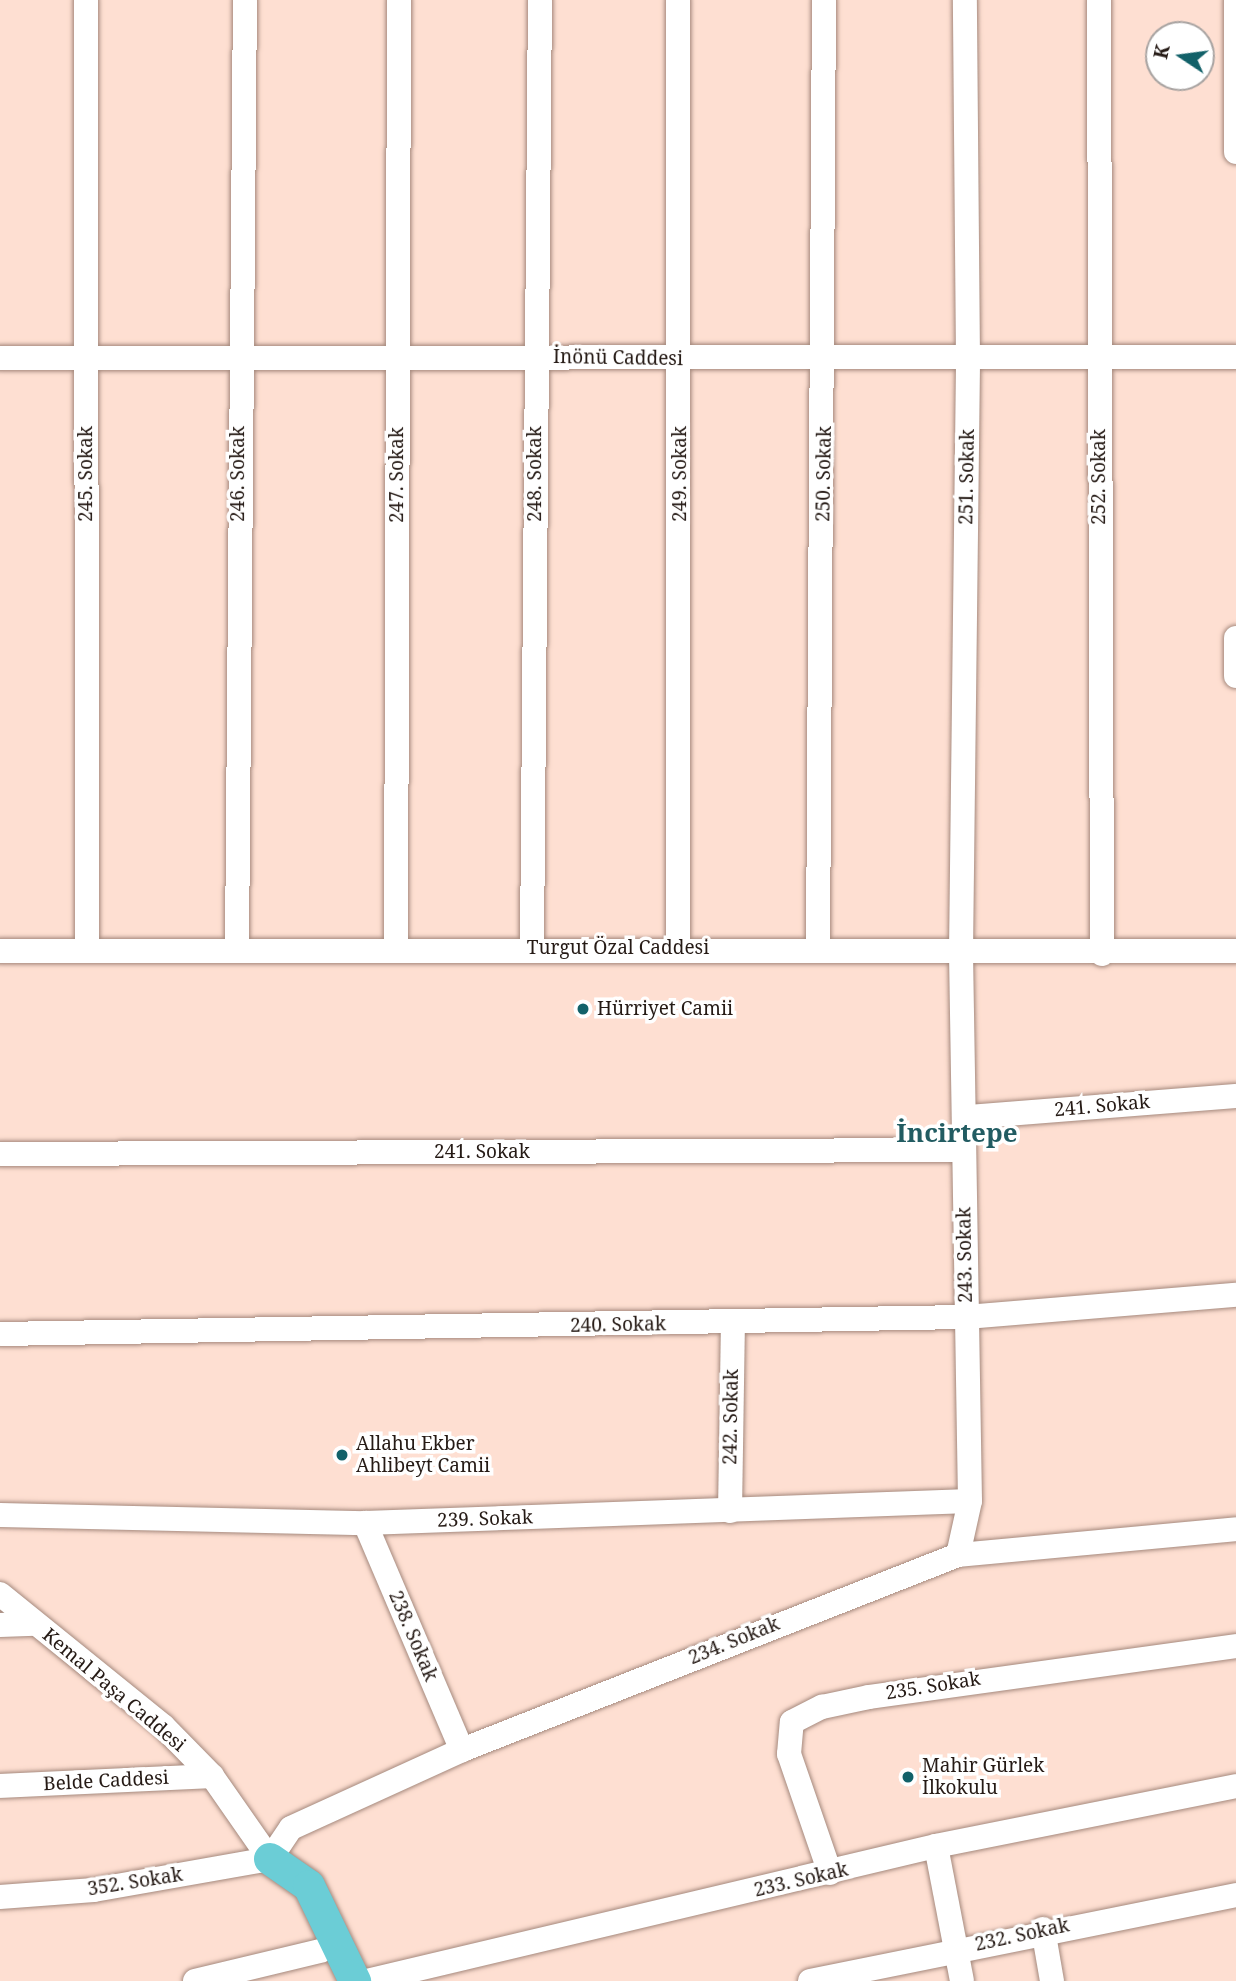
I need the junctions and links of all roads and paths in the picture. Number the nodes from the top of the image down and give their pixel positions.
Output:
1 (86, 0) edge
2 (245, 0) edge
3 (399, 0) edge
4 (540, 0) edge
5 (678, 0) edge
6 (824, 0) edge
7 (965, 0) edge
8 (1099, 0) edge
9 (1236, 0) edge
10 (1236, 132) edge
11 (1236, 152) edge
12 (1236, 356) edge
13 (0, 358) edge
14 (85, 358) junction
15 (239, 358) junction
16 (397, 358) junction
17 (536, 358) junction
18 (825, 358) junction
19 (681, 359) junction
20 (968, 360) junction
21 (1098, 360) junction
22 (1236, 638) edge
23 (1236, 661) edge
24 (1236, 677) edge
25 (87, 948) junction
26 (237, 948) junction
27 (532, 948) junction
28 (678, 948) junction
29 (818, 948) junction
30 (396, 949) junction
31 (0, 951) edge
32 (1236, 951) edge
33 (961, 953) junction
34 (1102, 954) junction
35 (1236, 1096) edge
36 (968, 1117) junction
37 (964, 1150) junction
38 (0, 1154) edge
39 (1236, 1295) edge
40 (966, 1317) junction
41 (733, 1324) junction
42 (0, 1334) edge
43 (971, 1501) junction
44 (730, 1511) junction
45 (0, 1515) edge
46 (365, 1522) junction
47 (1236, 1529) edge
48 (958, 1555) junction
49 (0, 1594) edge
50 (35, 1623) junction
51 (0, 1625) edge
52 (1236, 1646) edge
53 (462, 1750) junction
54 (212, 1776) junction
55 (0, 1786) edge
56 (1236, 1786) edge
57 (936, 1846) junction
58 (270, 1859) junction
59 (830, 1873) junction
60 (1236, 1895) edge
61 (0, 1897) edge
62 (1043, 1929) junction
63 (955, 1949) junction
64 (320, 1951) junction
65 (195, 1981) edge
66 (335, 1981) edge
67 (355, 1981) edge
68 (367, 1981) edge
69 (810, 1981) edge
70 (962, 1981) edge
71 (1052, 1981) edge

1 - 14 street, 245. Sokak
2 - 15 street, 246. Sokak
3 - 16 street, 247. Sokak
4 - 17 street, 248. Sokak
5 - 19 street, 249. Sokak
6 - 18 street, 250. Sokak
7 - 20 street, 251. Sokak
8 - 21 street, 252. Sokak
9 - 10 street
10 - 11 street
12 - 21 street, İnönü Caddesi
13 - 14 street, İnönü Caddesi
14 - 15 street, İnönü Caddesi
14 - 25 street, 245. Sokak
15 - 16 street, İnönü Caddesi
15 - 26 street, 246. Sokak
16 - 17 street, İnönü Caddesi
16 - 30 street, 247. Sokak
17 - 19 street, İnönü Caddesi
17 - 27 street, 248. Sokak
18 - 19 street, İnönü Caddesi
18 - 20 street, İnönü Caddesi
18 - 29 street, 250. Sokak
19 - 28 street, 249. Sokak
20 - 21 street, İnönü Caddesi
20 - 33 street, 251. Sokak
21 - 34 street, 252. Sokak
22 - 23 street
23 - 24 street
25 - 26 street, Turgut Özal Caddesi
25 - 31 street, Turgut Özal Caddesi
26 - 30 street, Turgut Özal Caddesi
27 - 28 street, Turgut Özal Caddesi
27 - 30 street, Turgut Özal Caddesi
28 - 29 street, Turgut Özal Caddesi
29 - 33 street, Turgut Özal Caddesi
32 - 34 street, Turgut Özal Caddesi
33 - 34 street, Turgut Özal Caddesi
33 - 36 street, 243. Sokak
35 - 36 street, 241. Sokak
36 - 37 street, 243. Sokak
37 - 38 street, 241. Sokak
37 - 40 street, 243. Sokak
39 - 40 street, 240. Sokak
40 - 41 street, 240. Sokak
40 - 43 street, 243. Sokak
41 - 42 street, 240. Sokak
41 - 44 street, 242. Sokak
43 - 44 street, 239. Sokak
43 - 48 street, 243. Sokak
44 - 46 street, 239. Sokak
45 - 46 street, 239. Sokak
46 - 53 street, 238. Sokak
47 - 48 street, 234. Sokak
48 - 53 street, 234. Sokak
49 - 50 street, Kemal Paşa Caddesi
50 - 51 street
50 - 54 street, Kemal Paşa Caddesi
52 - 59 street, 235. Sokak
53 - 58 street, 234. Sokak
54 - 55 street, Belde Caddesi
54 - 58 street, Kemal Paşa Caddesi
56 - 57 street, 233. Sokak
57 - 59 street, 233. Sokak
57 - 63 street
58 - 61 street, 352. Sokak
58 - 64 main road, Kemal Paşa Caddesi
58 - 67 main road, Kemal Paşa Caddesi
59 - 68 street, 233. Sokak
60 - 62 street, 232. Sokak
62 - 63 street, 232. Sokak
62 - 71 street
63 - 69 street, 232. Sokak
63 - 70 street
64 - 65 street
64 - 66 main road, Kemal Paşa Caddesi

